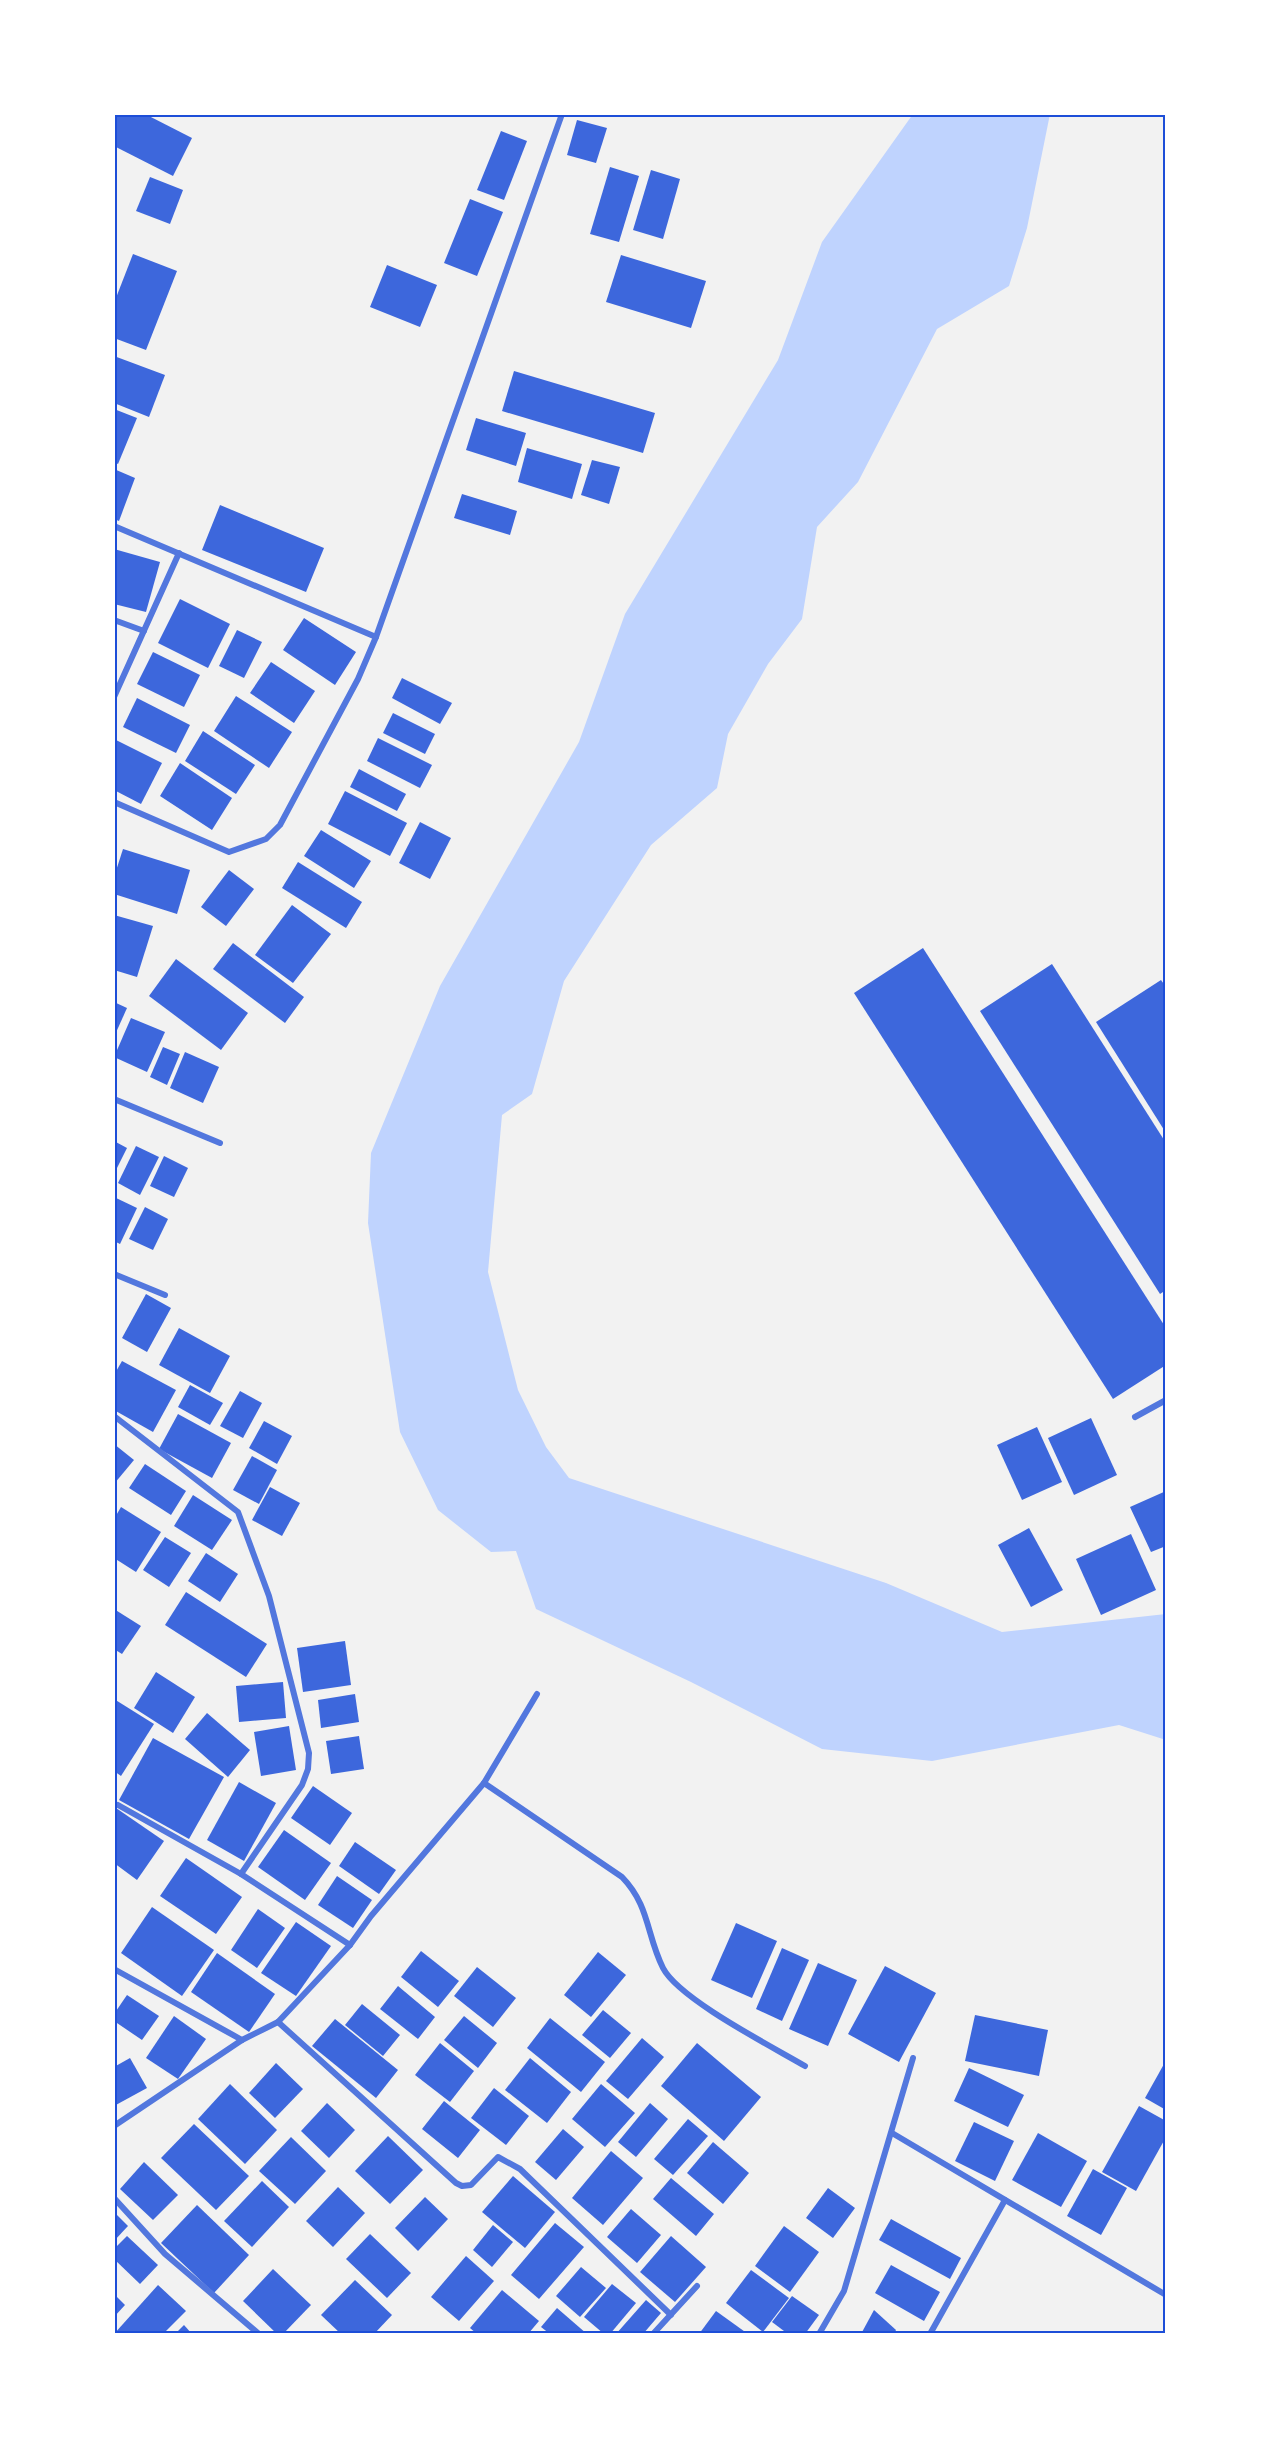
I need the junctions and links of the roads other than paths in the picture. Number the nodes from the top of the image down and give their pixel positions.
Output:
1 (562, 114) edge
2 (114, 526) edge
3 (179, 553) junction
4 (114, 620) edge
5 (144, 631) junction
6 (376, 637) junction
7 (114, 698) edge
8 (114, 802) edge
9 (114, 1098) edge
10 (220, 1143) dead end
11 (114, 1274) edge
12 (165, 1295) dead end
13 (1166, 1400) edge
14 (114, 1416) edge
15 (1135, 1417) dead end
16 (537, 1694) dead end
17 (484, 1783) junction
18 (118, 1805) dead end
19 (241, 1874) junction
20 (350, 1945) junction
21 (114, 1969) edge
22 (278, 2022) junction
23 (242, 2040) junction
24 (913, 2058) dead end
25 (804, 2066) dead end
26 (114, 2126) edge
27 (892, 2133) junction
28 (114, 2198) edge
29 (1005, 2200) junction
30 (697, 2286) dead end
31 (1166, 2295) edge
32 (671, 2315) junction
33 (259, 2334) edge
34 (653, 2334) edge
35 (819, 2334) edge
36 (930, 2334) edge

1 - 6 street
2 - 3 street
3 - 5 street
3 - 6 street
4 - 5 street
5 - 7 street
6 - 8 street
9 - 10 street
11 - 12 street
13 - 15 street
14 - 19 street
16 - 17 street
17 - 20 street
17 - 25 street
18 - 19 street
19 - 20 street
20 - 22 street
21 - 23 street
22 - 23 street
22 - 32 street
23 - 26 street
24 - 27 street
27 - 29 street
27 - 35 street
28 - 33 street
29 - 31 street
29 - 36 street
30 - 32 street
32 - 34 street

